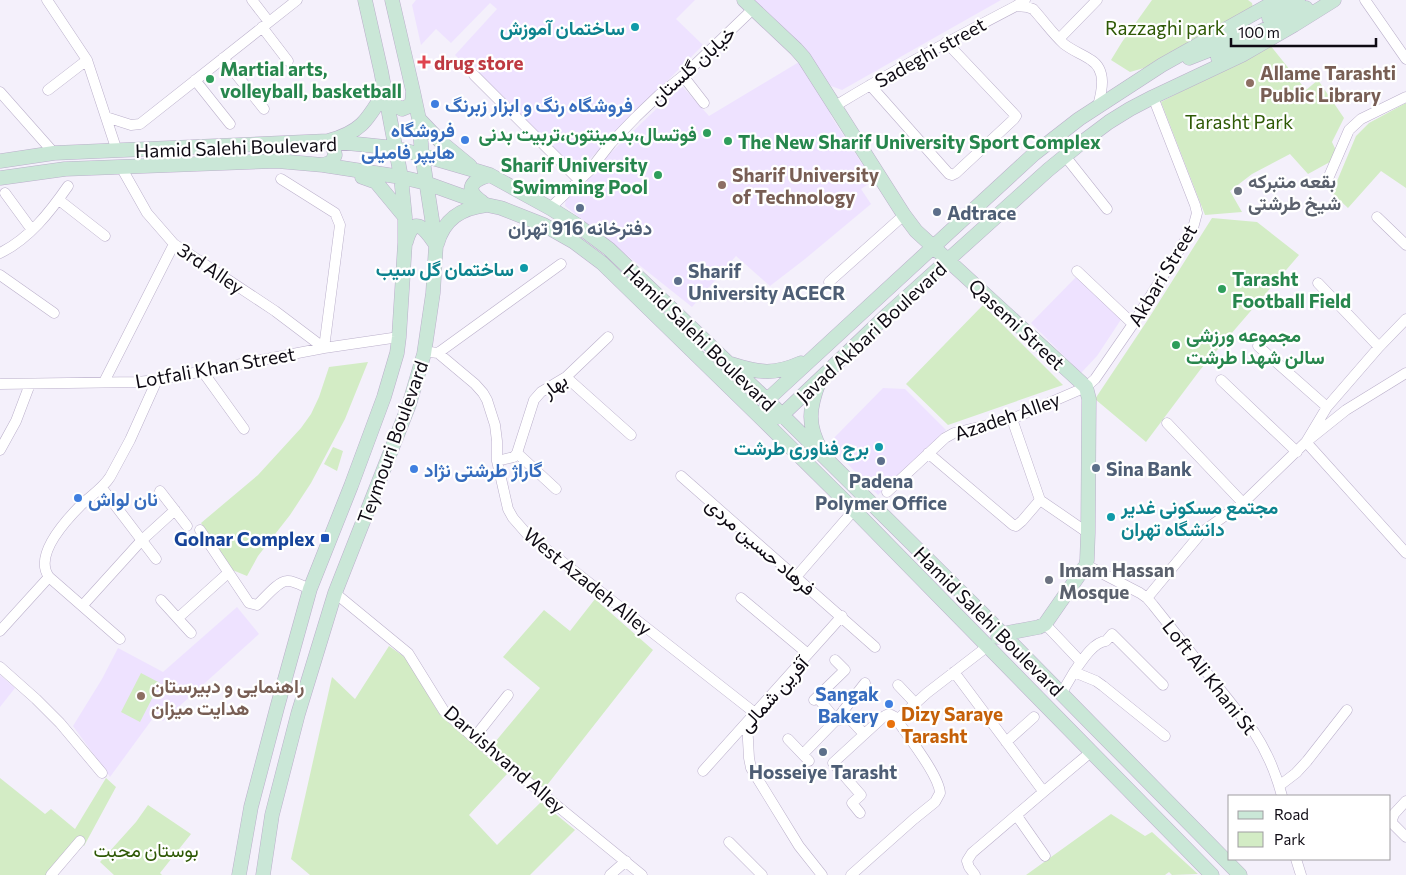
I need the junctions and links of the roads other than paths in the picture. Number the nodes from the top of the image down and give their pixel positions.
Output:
1 (46, 0) edge
2 (252, 0) edge
3 (297, 0) edge
4 (365, 0) edge
5 (392, 0) edge
6 (1097, 0) edge
7 (1298, 0) edge
8 (1318, 0) edge
9 (1334, 0) edge
10 (1365, 0) edge
11 (1270, 2) edge
12 (1020, 3) edge
13 (749, 4) edge
14 (266, 25) junction
15 (1060, 39) junction
16 (946, 42) junction
17 (223, 58) junction
18 (1406, 59) edge
19 (87, 60) junction
20 (288, 61) dead end
21 (1162, 65) junction
22 (474, 75) dead end
23 (683, 76) junction
24 (195, 80) junction
25 (870, 85) junction
26 (1174, 87) junction
27 (48, 90) dead end
28 (385, 91) junction
29 (413, 91) junction
30 (0, 92) edge
31 (1153, 97) junction
32 (1406, 97) edge
33 (704, 103) dead end
34 (835, 106) junction
35 (1098, 106) junction
36 (264, 109) dead end
37 (106, 117) junction
38 (419, 119) junction
39 (230, 124) dead end
40 (328, 141) junction
41 (395, 148) junction
42 (117, 151) junction
43 (54, 153) junction
44 (422, 155) junction
45 (1065, 156) junction
46 (0, 161) edge
47 (323, 165) junction
48 (121, 166) junction
49 (483, 173) junction
50 (401, 177) junction
51 (0, 178) edge
52 (281, 179) dead end
53 (579, 180) junction
54 (1327, 181) dead end
55 (426, 183) junction
56 (68, 186) dead end
57 (5, 193) dead end
58 (59, 200) junction
59 (487, 205) junction
60 (550, 208) junction
61 (1107, 209) dead end
62 (904, 215) junction
63 (405, 217) junction
64 (1377, 217) dead end
65 (32, 230) junction
66 (104, 236) dead end
67 (405, 243) junction
68 (174, 244) junction
69 (436, 244) junction
70 (1406, 245) edge
71 (932, 246) junction
72 (0, 253) edge
73 (948, 260) junction
74 (560, 264) dead end
75 (1077, 271) dead end
76 (0, 275) edge
77 (829, 282) dead end
78 (1318, 283) dead end
79 (54, 313) dead end
80 (1406, 319) edge
81 (1133, 324) junction
82 (399, 337) junction
83 (608, 337) dead end
84 (1258, 346) dead end
85 (1379, 347) junction
86 (324, 348) junction
87 (431, 353) junction
88 (811, 358) junction
89 (728, 363) junction
90 (203, 372) junction
91 (1406, 373) edge
92 (566, 377) junction
93 (820, 379) junction
94 (157, 380) junction
95 (1221, 380) dead end
96 (104, 382) junction
97 (0, 384) edge
98 (30, 384) junction
99 (1086, 388) junction
100 (767, 400) junction
101 (1327, 406) junction
102 (782, 415) junction
103 (1012, 419) junction
104 (764, 421) junction
105 (1167, 422) dead end
106 (244, 429) dead end
107 (631, 435) dead end
108 (1306, 442) junction
109 (0, 450) edge
110 (1296, 452) junction
111 (928, 453) junction
112 (518, 454) junction
113 (822, 456) junction
114 (497, 462) junction
115 (807, 464) junction
116 (681, 476) dead end
117 (102, 488) junction
118 (556, 489) dead end
119 (160, 491) dead end
120 (887, 492) dead end
121 (1040, 500) junction
122 (1243, 503) junction
123 (174, 510) junction
124 (854, 510) junction
125 (187, 526) dead end
126 (200, 530) dead end
127 (1088, 533) junction
128 (141, 540) junction
129 (1406, 553) edge
130 (156, 559) dead end
131 (1086, 565) junction
132 (228, 573) junction
133 (50, 577) junction
134 (796, 577) junction
135 (310, 589) junction
136 (335, 593) junction
137 (741, 598) dead end
138 (1147, 598) junction
139 (161, 600) dead end
140 (83, 605) junction
141 (842, 616) junction
142 (178, 618) junction
143 (1045, 624) junction
144 (0, 632) edge
145 (191, 633) dead end
146 (1002, 634) junction
147 (120, 639) dead end
148 (988, 646) junction
149 (875, 647) dead end
150 (808, 654) junction
151 (835, 660) dead end
152 (1081, 662) junction
153 (0, 667) edge
154 (954, 672) junction
155 (1074, 672) junction
156 (865, 684) dead end
157 (898, 684) dead end
158 (1164, 685) dead end
159 (1061, 694) junction
160 (508, 696) dead end
161 (915, 703) junction
162 (1347, 710) dead end
163 (755, 713) junction
164 (1034, 717) dead end
165 (836, 720) junction
166 (897, 720) junction
167 (747, 722) junction
168 (864, 734) junction
169 (1165, 736) dead end
170 (474, 738) junction
171 (788, 739) dead end
172 (1006, 742) junction
173 (1091, 752) junction
174 (703, 771) dead end
175 (102, 773) dead end
176 (1043, 791) junction
177 (1280, 791) edge
178 (1406, 801) edge
179 (860, 813) dead end
180 (1017, 816) junction
181 (1406, 837) edge
182 (80, 841) dead end
183 (729, 842) dead end
184 (1045, 856) dead end
185 (1296, 860) edge
186 (626, 861) junction
187 (972, 871) edge
188 (51, 875) edge
189 (239, 875) edge
190 (263, 875) edge
191 (610, 875) edge
192 (642, 875) edge
193 (762, 875) edge
194 (822, 875) edge
195 (852, 875) edge
196 (1212, 875) edge
197 (1240, 875) edge
198 (1301, 875) edge

1 - 19 street
2 - 14 street
3 - 14 street
4 - 28 main road, Teymouri Boulevard
5 - 29 main road, Teymouri Boulevard
6 - 15 street
7 - 21 main road
8 - 26 main road
9 - 26 main road, Javad Akbari Boulevard
10 - 18 street
11 - 21 main road, Javad Akbari Boulevard
12 - 15 street
12 - 16 street, Sadeghi street
13 - 23 street, خیابان گلستان
13 - 34 main road, Qasemi Street
14 - 17 street
14 - 20 street
15 - 35 street
16 - 25 street, Sadeghi street
16 - 25 street
17 - 24 street
17 - 36 street
19 - 27 street
19 - 37 street
21 - 35 main road, Javad Akbari Boulevard
22 - 53 street
23 - 33 street
23 - 53 street, خیابان گلستان
24 - 37 street
24 - 39 street
25 - 34 street, Sadeghi street
26 - 31 main road, Javad Akbari Boulevard
28 - 29 main road
28 - 40 main road
28 - 41 main road, Teymouri Boulevard
29 - 38 main road, Teymouri Boulevard
30 - 43 street
31 - 45 main road, Javad Akbari Boulevard
31 - 81 street, Akbari Street
32 - 54 street
34 - 62 main road, Qasemi Street
35 - 71 main road, Javad Akbari Boulevard
37 - 42 street
38 - 44 main road, Teymouri Boulevard
38 - 49 main road
40 - 41 main road, Hamid Salehi Boulevard
40 - 42 main road, Hamid Salehi Boulevard
40 - 47 main road
41 - 44 main road, Hamid Salehi Boulevard
41 - 50 main road, Teymouri Boulevard
42 - 43 main road, Hamid Salehi Boulevard
43 - 46 main road, Hamid Salehi Boulevard
44 - 49 main road, Hamid Salehi Boulevard
44 - 55 main road, Teymouri Boulevard
45 - 61 street
45 - 73 main road, Javad Akbari Boulevard
47 - 48 main road, Hamid Salehi Boulevard
47 - 50 main road, Hamid Salehi Boulevard
47 - 63 main road
48 - 51 main road, Hamid Salehi Boulevard
48 - 68 street, 3rd Alley
49 - 59 main road
49 - 60 main road, Hamid Salehi Boulevard
50 - 55 main road, Hamid Salehi Boulevard
50 - 63 main road, Teymouri Boulevard
52 - 86 street
53 - 60 street, خیابان گلستان
55 - 59 main road, Hamid Salehi Boulevard
55 - 69 main road, Teymouri Boulevard
56 - 58 street
57 - 65 street
58 - 65 street
58 - 66 street
59 - 69 main road
59 - 104 main road, Hamid Salehi Boulevard
60 - 89 main road, Hamid Salehi Boulevard
62 - 71 main road, Qasemi Street
62 - 77 street
63 - 67 main road, Teymouri Boulevard
64 - 70 street
65 - 72 street
67 - 69 main road
67 - 82 main road, Teymouri Boulevard
68 - 86 street, 3rd Alley
68 - 96 street
69 - 87 main road, Teymouri Boulevard
71 - 73 main road, Qasemi Street
71 - 88 main road, Javad Akbari Boulevard
73 - 93 main road, Javad Akbari Boulevard
73 - 99 main road, Qasemi Street
74 - 87 street
75 - 81 street
76 - 79 street
78 - 85 street
80 - 85 street
81 - 99 street, Akbari Street
82 - 86 street, Lotfali Khan Street
82 - 135 main road, Teymouri Boulevard
83 - 92 street, بهار
84 - 101 street
85 - 101 street
86 - 90 street, Lotfali Khan Street
87 - 114 street, West Azadeh Alley
87 - 136 main road, Teymouri Boulevard
88 - 89 main road
88 - 100 main road, Javad Akbari Boulevard
89 - 100 main road, Hamid Salehi Boulevard
90 - 94 street, Lotfali Khan Street
90 - 106 street
91 - 108 street
92 - 107 street
92 - 112 street, بهار
93 - 102 main road, Javad Akbari Boulevard
93 - 113 main road
94 - 96 street, Lotfali Khan Street
94 - 117 street
95 - 110 street
96 - 98 street, Lotfali Khan Street
97 - 98 street, Lotfali Khan Street
98 - 109 street
99 - 103 street, Azadeh Alley
99 - 127 main road
100 - 102 main road, Hamid Salehi Boulevard
100 - 104 main road, Javad Akbari Boulevard
101 - 108 street
102 - 104 main road, Javad Akbari Boulevard
102 - 113 main road, Hamid Salehi Boulevard
103 - 111 street, Azadeh Alley
103 - 121 street
104 - 115 main road, Hamid Salehi Boulevard
105 - 122 street
108 - 110 street
108 - 129 street
110 - 122 street
111 - 120 street, Azadeh Alley
111 - 121 street
112 - 114 street
112 - 118 street
113 - 115 main road
113 - 146 main road, Hamid Salehi Boulevard
114 - 163 street, West Azadeh Alley
115 - 124 main road, Hamid Salehi Boulevard
116 - 134 street, فرهاد حسین مردی
117 - 128 street
117 - 133 street
119 - 123 street
121 - 127 street
122 - 138 street
123 - 125 street
123 - 128 street
124 - 134 street
124 - 148 main road, Hamid Salehi Boulevard
126 - 132 street
127 - 131 main road
128 - 130 street
128 - 140 street
131 - 138 street, Loft Ali Khani St
131 - 143 main road
132 - 135 street
132 - 142 street
133 - 140 street
133 - 144 street
134 - 141 street, فرهاد حسین مردی
135 - 189 main road, Teymouri Boulevard
136 - 170 street, Darvishvand Alley
136 - 190 main road, Teymouri Boulevard
137 - 150 street
138 - 177 street, Loft Ali Khani St
139 - 142 street
140 - 147 street
141 - 149 street, فرهاد حسین مردی
141 - 150 street, آفرین شمالی
142 - 145 street
143 - 146 main road
143 - 152 street
146 - 148 main road
146 - 159 main road, Hamid Salehi Boulevard
148 - 154 street
148 - 173 main road, Hamid Salehi Boulevard
150 - 163 street, آفرین شمالی
151 - 165 street
152 - 155 street
152 - 158 street
153 - 175 street
154 - 161 street
154 - 172 street
155 - 159 street
155 - 169 street
156 - 165 street
157 - 161 street
159 - 197 main road, Hamid Salehi Boulevard
160 - 170 street
161 - 166 street
162 - 177 street
163 - 167 street, آفرین شمالی
164 - 172 street
165 - 168 street
165 - 171 street
166 - 168 street
166 - 195 street
167 - 174 street, آفرین شمالی
167 - 194 street
168 - 179 street
170 - 186 street, Darvishvand Alley
172 - 176 street
173 - 176 street
173 - 196 main road, Hamid Salehi Boulevard
176 - 180 street
178 - 181 street
180 - 184 street
180 - 187 street
182 - 188 street
183 - 193 street
185 - 198 street
186 - 191 street
186 - 192 street, Darvishvand Alley

